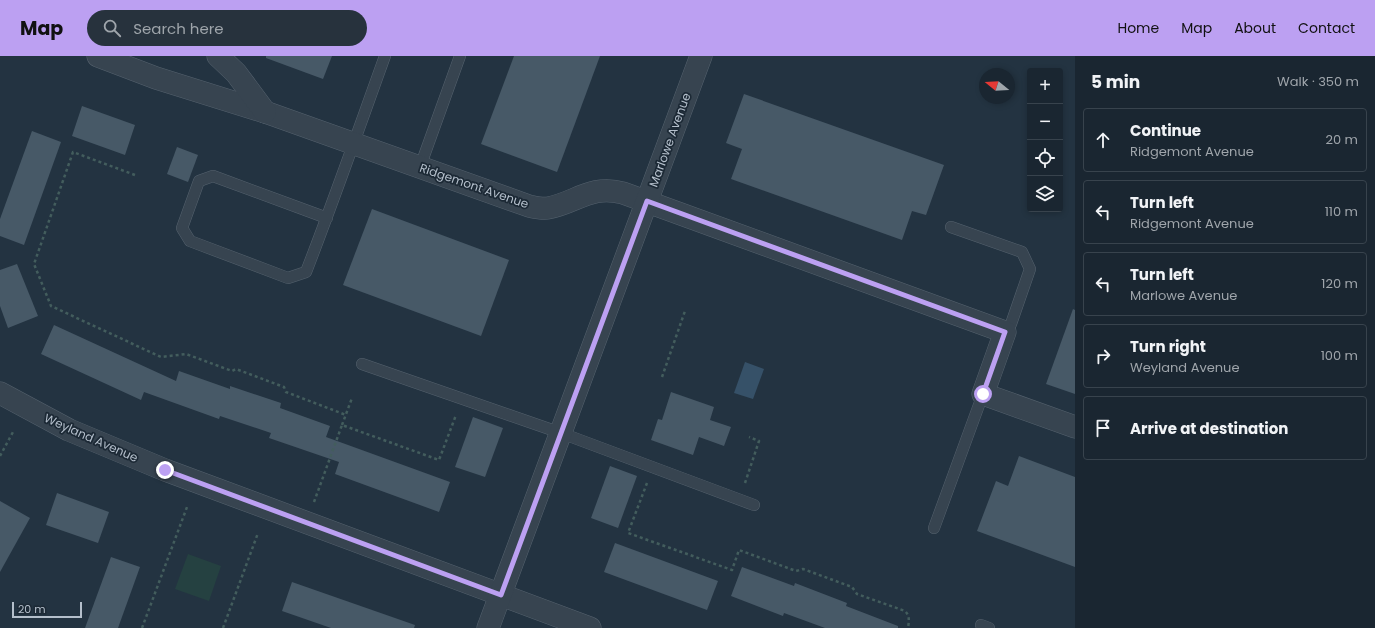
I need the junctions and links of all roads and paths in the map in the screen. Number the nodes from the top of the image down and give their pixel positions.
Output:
1 (98, 56) edge
2 (218, 56) edge
3 (385, 56) edge
4 (460, 56) edge
5 (701, 56) edge
6 (267, 113) junction
7 (354, 144) junction
8 (420, 167) junction
9 (135, 175) dead end
10 (647, 201) junction
11 (327, 218) junction
12 (951, 228) dead end
13 (685, 311) dead end
14 (1005, 332) junction
15 (362, 364) dead end
16 (662, 376) dead end
17 (0, 393) edge
18 (983, 394) junction
19 (352, 398) dead end
20 (458, 410) dead end
21 (346, 415) junction
22 (342, 425) junction
23 (1075, 427) edge
24 (13, 432) dead end
25 (561, 433) junction
26 (749, 437) dead end
27 (0, 456) edge
28 (650, 484) dead end
29 (744, 485) dead end
30 (314, 502) dead end
31 (754, 505) dead end
32 (187, 507) dead end
33 (934, 528) dead end
34 (258, 534) dead end
35 (501, 595) junction
36 (142, 628) edge
37 (223, 628) edge
38 (488, 628) edge
39 (590, 628) edge
40 (908, 628) edge

1 - 6 street, Ridgemont Avenue
2 - 6 street
3 - 7 lane
4 - 8 lane
5 - 10 street, Marlowe Avenue
6 - 7 street, Ridgemont Avenue
7 - 8 street, Ridgemont Avenue
7 - 11 lane
8 - 10 street, Ridgemont Avenue
9 - 21 path
10 - 14 street, Ridgemont Avenue
10 - 25 street, Marlowe Avenue
11 - 11 lane
12 - 14 lane
13 - 16 path
14 - 18 street
15 - 25 lane
17 - 35 street, Weyland Avenue
18 - 23 street
18 - 33 lane
19 - 21 path
20 - 22 path
21 - 22 path
22 - 30 path
24 - 27 path
25 - 31 lane
25 - 35 street, Marlowe Avenue
26 - 29 path
28 - 40 path
32 - 36 path
34 - 37 path
35 - 38 street, Marlowe Avenue
35 - 39 street, Weyland Avenue

